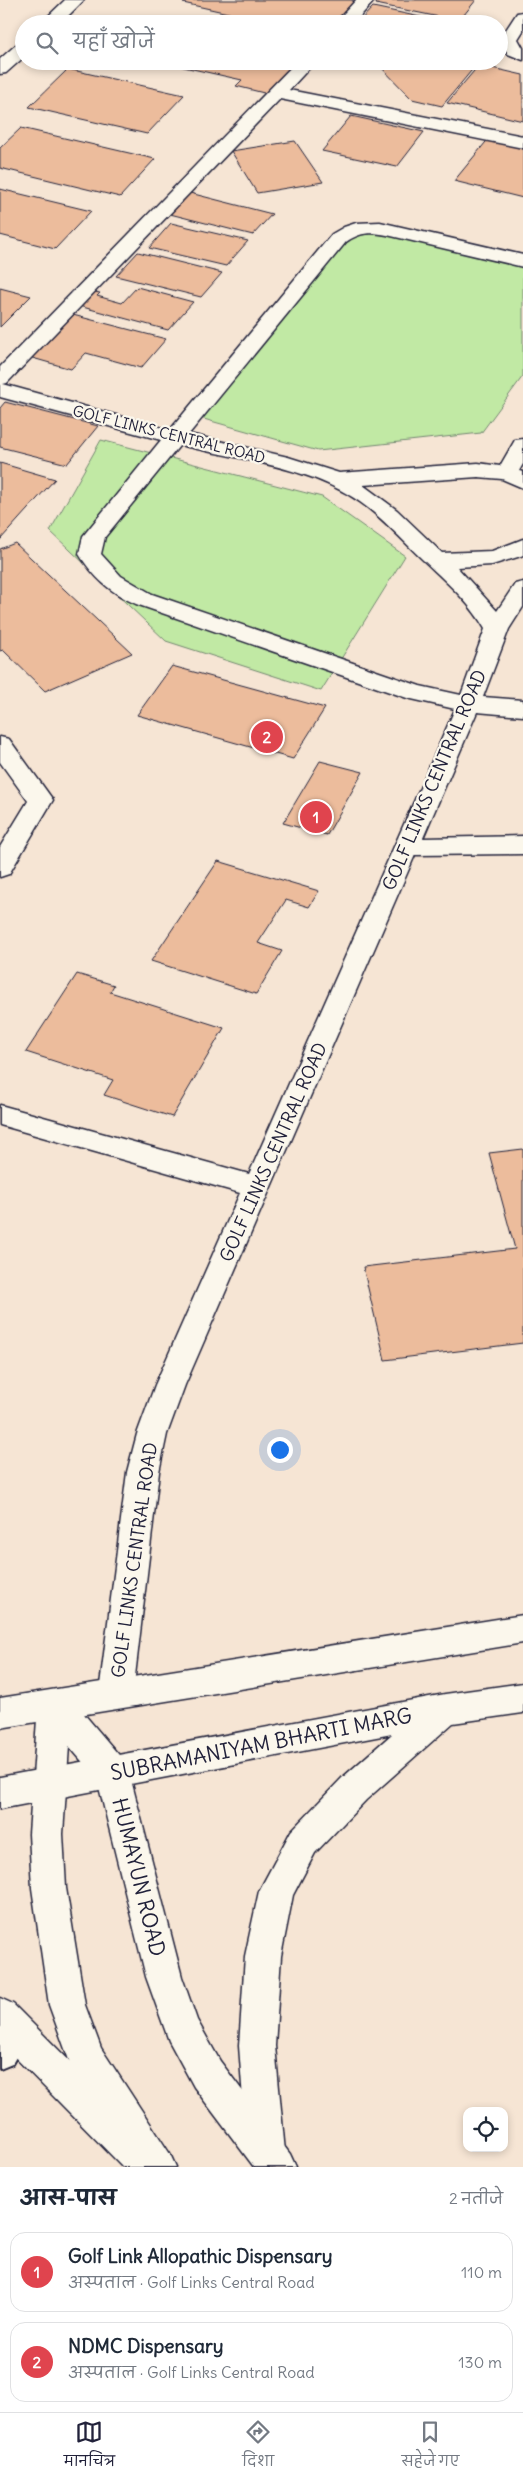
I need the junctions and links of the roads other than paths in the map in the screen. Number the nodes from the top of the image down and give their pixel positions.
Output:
1 (75, 0) edge
2 (366, 0) edge
3 (59, 15) edge
4 (352, 15) edge
5 (523, 16) edge
6 (523, 54) edge
7 (15, 55) edge
8 (0, 69) edge
9 (298, 70) edge
10 (276, 93) junction
11 (523, 142) edge
12 (523, 261) edge
13 (0, 379) edge
14 (0, 390) edge
15 (174, 437) junction
16 (523, 446) edge
17 (515, 477) edge
18 (337, 480) junction
19 (523, 546) edge
20 (436, 560) junction
21 (523, 589) edge
22 (497, 629) junction
23 (469, 704) junction
24 (523, 708) edge
25 (0, 745) edge
26 (523, 845) edge
27 (406, 847) junction
28 (0, 868) edge
29 (0, 1115) edge
30 (257, 1187) junction
31 (523, 1629) edge
32 (116, 1693) junction
33 (523, 1698) edge
34 (55, 1705) junction
35 (0, 1708) edge
36 (445, 1709) junction
37 (112, 1772) junction
38 (50, 1785) junction
39 (0, 1793) edge
40 (5, 2033) edge
41 (271, 2159) edge
42 (149, 2167) edge
43 (157, 2167) edge

1 - 3 street
2 - 4 street
5 - 6 street
7 - 8 street
9 - 10 street
10 - 11 street
10 - 13 street
12 - 15 street
14 - 15 street, GOLF LINKS CENTRAL ROAD
15 - 18 street, GOLF LINKS CENTRAL ROAD
15 - 23 street
16 - 17 street, GOLF LINKS CENTRAL ROAD
17 - 18 street, GOLF LINKS CENTRAL ROAD
18 - 20 street, GOLF LINKS CENTRAL ROAD
19 - 20 street
20 - 22 street, GOLF LINKS CENTRAL ROAD
21 - 22 street, GOLF LINKS CENTRAL ROAD
22 - 23 street, GOLF LINKS CENTRAL ROAD
23 - 24 street
23 - 27 street, GOLF LINKS CENTRAL ROAD
25 - 28 street
26 - 27 street
27 - 30 street, GOLF LINKS CENTRAL ROAD
29 - 30 street
30 - 32 street, GOLF LINKS CENTRAL ROAD
31 - 32 street
32 - 34 street
33 - 36 street, SUBRAMANIYAM BHARTI MARG
34 - 35 street
34 - 37 street, HUMAYUN ROAD
34 - 38 street
36 - 37 street, SUBRAMANIYAM BHARTI MARG
36 - 41 street
37 - 38 street, SUBRAMANIYAM BHARTI MARG
37 - 41 street, HUMAYUN ROAD
38 - 39 street, SUBRAMANIYAM BHARTI MARG
38 - 43 street
40 - 42 street

